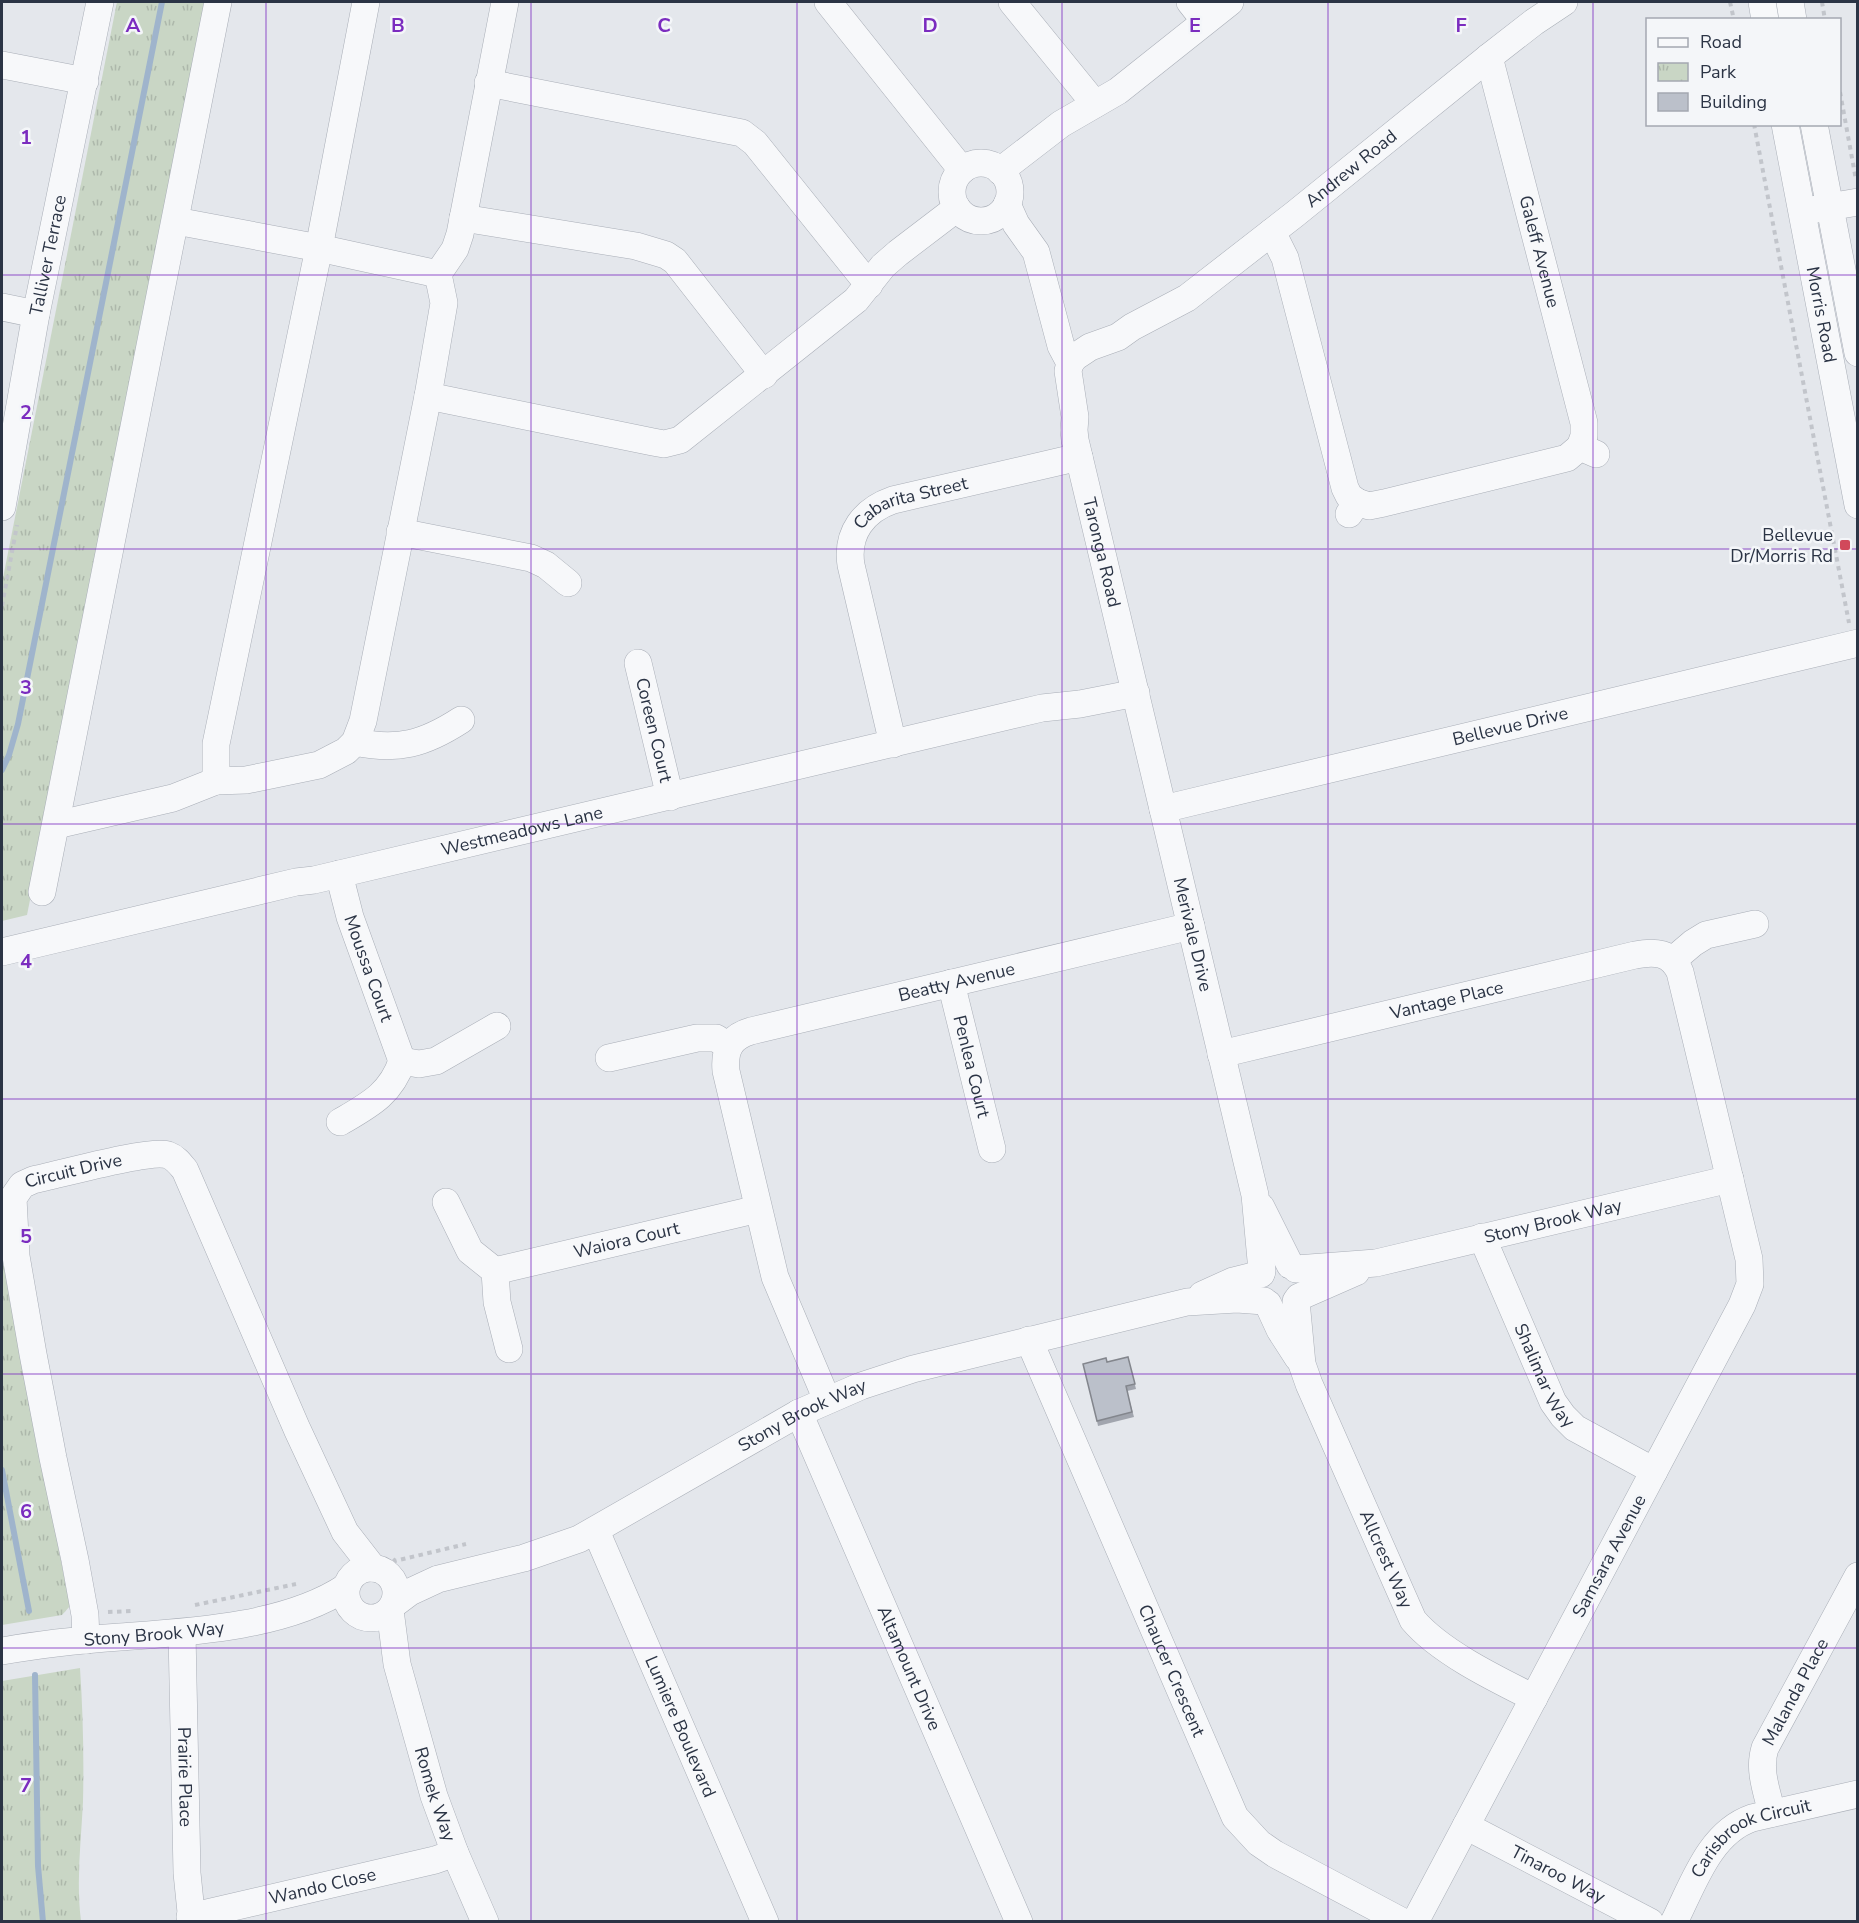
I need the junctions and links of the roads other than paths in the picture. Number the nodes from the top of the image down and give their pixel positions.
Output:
1 (100, 2) edge
2 (218, 2) edge
3 (366, 2) edge
4 (505, 2) edge
5 (828, 2) edge
6 (1012, 2) edge
7 (1230, 2) edge
8 (1564, 2) edge
9 (1762, 2) edge
10 (1790, 2) edge
11 (1198, 11) edge
12 (1765, 18) edge
13 (1793, 18) edge
14 (1489, 57) junction
15 (2, 65) edge
16 (85, 81) junction
17 (488, 82) junction
18 (1095, 104) junction
19 (1785, 126) edge
20 (1814, 126) edge
21 (962, 170) junction
22 (1000, 171) junction
23 (1857, 202) edge
24 (1007, 204) junction
25 (1830, 206) junction
26 (957, 208) junction
27 (1802, 211) junction
28 (464, 218) junction
29 (176, 221) junction
30 (984, 221) junction
31 (1272, 232) junction
32 (319, 248) junction
33 (1030, 257) junction
34 (438, 274) junction
35 (869, 285) junction
36 (2, 307) edge
37 (36, 314) junction
38 (1857, 353) edge
39 (1062, 356) junction
40 (764, 375) junction
41 (428, 396) junction
42 (1079, 457) junction
43 (1857, 504) edge
44 (2, 507) edge
45 (400, 532) junction
46 (568, 583) dead end
47 (1855, 643) edge
48 (638, 663) dead end
49 (1134, 684) junction
50 (461, 720) dead end
51 (355, 742) junction
52 (893, 744) junction
53 (216, 781) junction
54 (669, 797) junction
55 (1163, 808) junction
56 (56, 825) junction
57 (339, 874) junction
58 (42, 892) dead end
59 (1755, 924) dead end
60 (1191, 926) junction
61 (2, 952) edge
62 (1672, 960) junction
63 (951, 983) junction
64 (496, 1026) dead end
65 (728, 1046) junction
66 (1221, 1054) junction
67 (609, 1058) dead end
68 (402, 1061) junction
69 (340, 1122) dead end
70 (992, 1149) dead end
71 (1730, 1179) junction
72 (1255, 1196) junction
73 (446, 1202) dead end
74 (758, 1209) junction
75 (1482, 1237) junction
76 (1376, 1263) junction
77 (1293, 1267) junction
78 (495, 1271) junction
79 (1262, 1273) junction
80 (1298, 1299) junction
81 (1187, 1302) junction
82 (1266, 1302) junction
83 (1029, 1340) junction
84 (509, 1349) dead end
85 (1302, 1364) junction
86 (827, 1400) junction
87 (799, 1413) junction
88 (1654, 1471) junction
89 (596, 1531) junction
90 (364, 1572) junction
91 (1857, 1576) edge
92 (438, 1579) junction
93 (392, 1607) junction
94 (304, 1609) junction
95 (359, 1615) junction
96 (183, 1620) junction
97 (86, 1628) junction
98 (2, 1651) edge
99 (397, 1664) junction
100 (1534, 1698) junction
101 (1857, 1794) edge
102 (1772, 1813) junction
103 (1466, 1826) junction
104 (455, 1853) junction
105 (191, 1919) edge
106 (485, 1922) edge
107 (765, 1922) edge
108 (1019, 1922) edge
109 (1402, 1922) edge
110 (1416, 1922) edge
111 (1650, 1922) edge
112 (1674, 1922) edge

1 - 16 street, Talliver Terrace
2 - 29 street
3 - 32 street
4 - 17 street
5 - 21 street
6 - 18 street
7 - 11 street
8 - 14 street, Andrew Road
9 - 12 street
10 - 13 street
11 - 18 street
14 - 31 street, Andrew Road
14 - 31 street, Galeff Avenue
15 - 16 street
16 - 37 street, Talliver Terrace
17 - 28 street
17 - 35 street
18 - 22 street
19 - 27 street, Morris Road
20 - 25 street, Morris Road
21 - 22 street
21 - 26 street
22 - 24 street
23 - 25 street
24 - 30 street
24 - 33 street
25 - 27 street
25 - 38 street, Morris Road
26 - 30 street
26 - 35 street
27 - 43 street, Morris Road
28 - 34 street
28 - 40 street
29 - 32 street
29 - 56 street
30 - 33 street
31 - 39 street, Andrew Road
32 - 34 street
32 - 53 street
33 - 39 street, Taronga Road
34 - 41 street
35 - 40 street
36 - 37 street
37 - 44 street, Talliver Terrace
39 - 42 street, Taronga Road
40 - 41 street
41 - 45 street
42 - 49 street, Taronga Road
42 - 52 street, Cabarita Street
45 - 46 street
45 - 51 street
47 - 55 street, Bellevue Drive
48 - 54 street, Coreen Court
49 - 52 street, Westmeadows Lane
49 - 55 street, Merivale Drive
50 - 51 street
51 - 53 street
52 - 54 street, Westmeadows Lane
53 - 56 street
54 - 57 street, Westmeadows Lane
55 - 60 street, Merivale Drive
56 - 58 street
57 - 61 street, Westmeadows Lane
57 - 68 street, Moussa Court
59 - 62 street
60 - 63 street, Beatty Avenue
60 - 66 street, Merivale Drive
62 - 66 street, Vantage Place
62 - 71 street
63 - 65 street, Beatty Avenue
63 - 70 street, Penlea Court
64 - 68 street
65 - 67 street
65 - 74 street
66 - 72 street, Merivale Drive
68 - 69 street
71 - 75 street, Stony Brook Way
71 - 88 street, Samsara Avenue
72 - 77 street, Merivale Drive
72 - 79 street, Merivale Drive
73 - 78 street
74 - 78 street, Waiora Court
74 - 86 street
75 - 76 street, Stony Brook Way
75 - 88 street, Shalimar Way
76 - 77 street, Stony Brook Way
76 - 80 street, Stony Brook Way
77 - 79 street
77 - 80 street
78 - 84 street
79 - 81 street, Stony Brook Way
79 - 82 street
80 - 82 street
80 - 85 street, Allcrest Way
81 - 82 street, Stony Brook Way
81 - 83 street, Stony Brook Way
82 - 85 street, Allcrest Way
83 - 86 street, Stony Brook Way
83 - 109 street, Chaucer Crescent
85 - 100 street, Allcrest Way
86 - 87 street, Stony Brook Way
87 - 89 street, Stony Brook Way
87 - 108 street, Altamount Drive
88 - 100 street, Samsara Avenue
89 - 92 street, Stony Brook Way
89 - 107 street, Lumiere Boulevard
90 - 92 street, Stony Brook Way
90 - 93 street
90 - 94 street, Stony Brook Way
90 - 95 street
90 - 97 street, Circuit Drive
91 - 102 street, Malanda Place
92 - 93 street, Stony Brook Way
93 - 95 street
93 - 99 street, Romek Way
94 - 95 street, Stony Brook Way
94 - 96 street, Stony Brook Way
95 - 99 street, Romek Way
96 - 97 street, Stony Brook Way
96 - 105 street, Prairie Place
97 - 98 street, Stony Brook Way
99 - 104 street, Romek Way
100 - 103 street, Samsara Avenue
101 - 102 street, Carisbrook Circuit
102 - 112 street, Carisbrook Circuit
103 - 110 street, Samsara Avenue
103 - 111 street, Tinaroo Way
104 - 105 street, Wando Close
104 - 106 street, Romek Way

